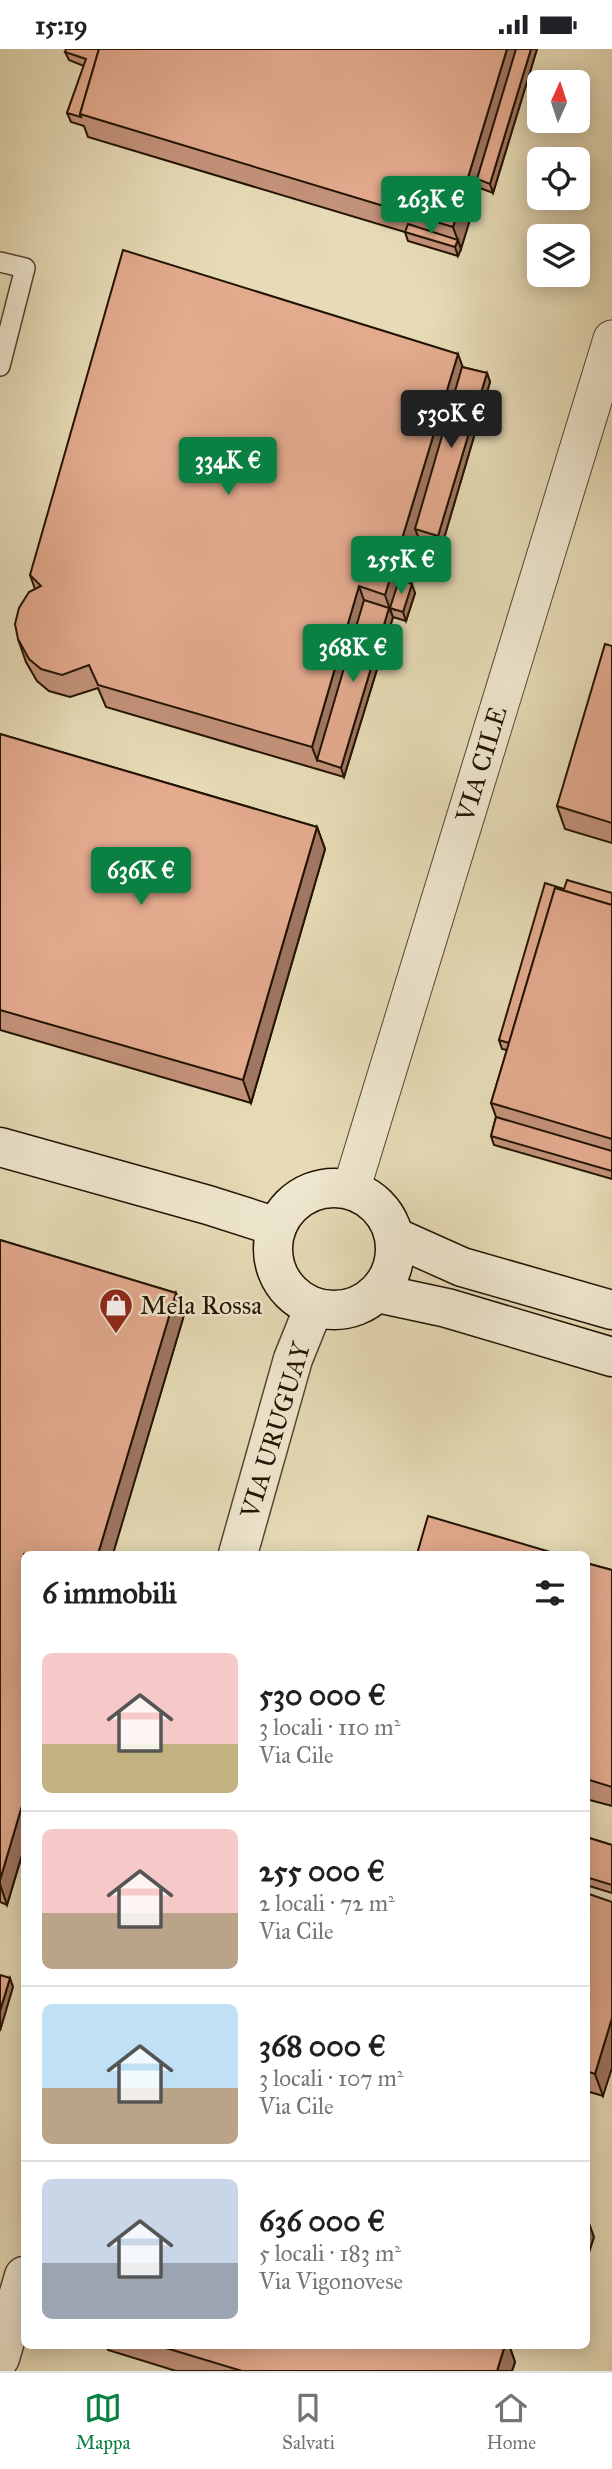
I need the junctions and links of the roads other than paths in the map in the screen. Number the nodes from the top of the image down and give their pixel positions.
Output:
1 (0, 262) edge
2 (612, 339) edge
3 (0, 366) edge
4 (0, 1147) edge
5 (351, 1190) junction
6 (277, 1227) junction
7 (395, 1237) junction
8 (377, 1293) junction
9 (314, 1307) junction
10 (612, 1310) edge
11 (612, 1357) edge
12 (239, 1551) edge
13 (21, 2286) edge
14 (0, 2358) edge

1 - 3 lane
2 - 5 street, VIA CILE
4 - 6 main road
5 - 6 main road
5 - 7 main road
6 - 9 main road
7 - 8 main road
7 - 10 main road
8 - 9 main road
8 - 11 main road
9 - 12 main road, VIA URUGUAY
13 - 14 main road

